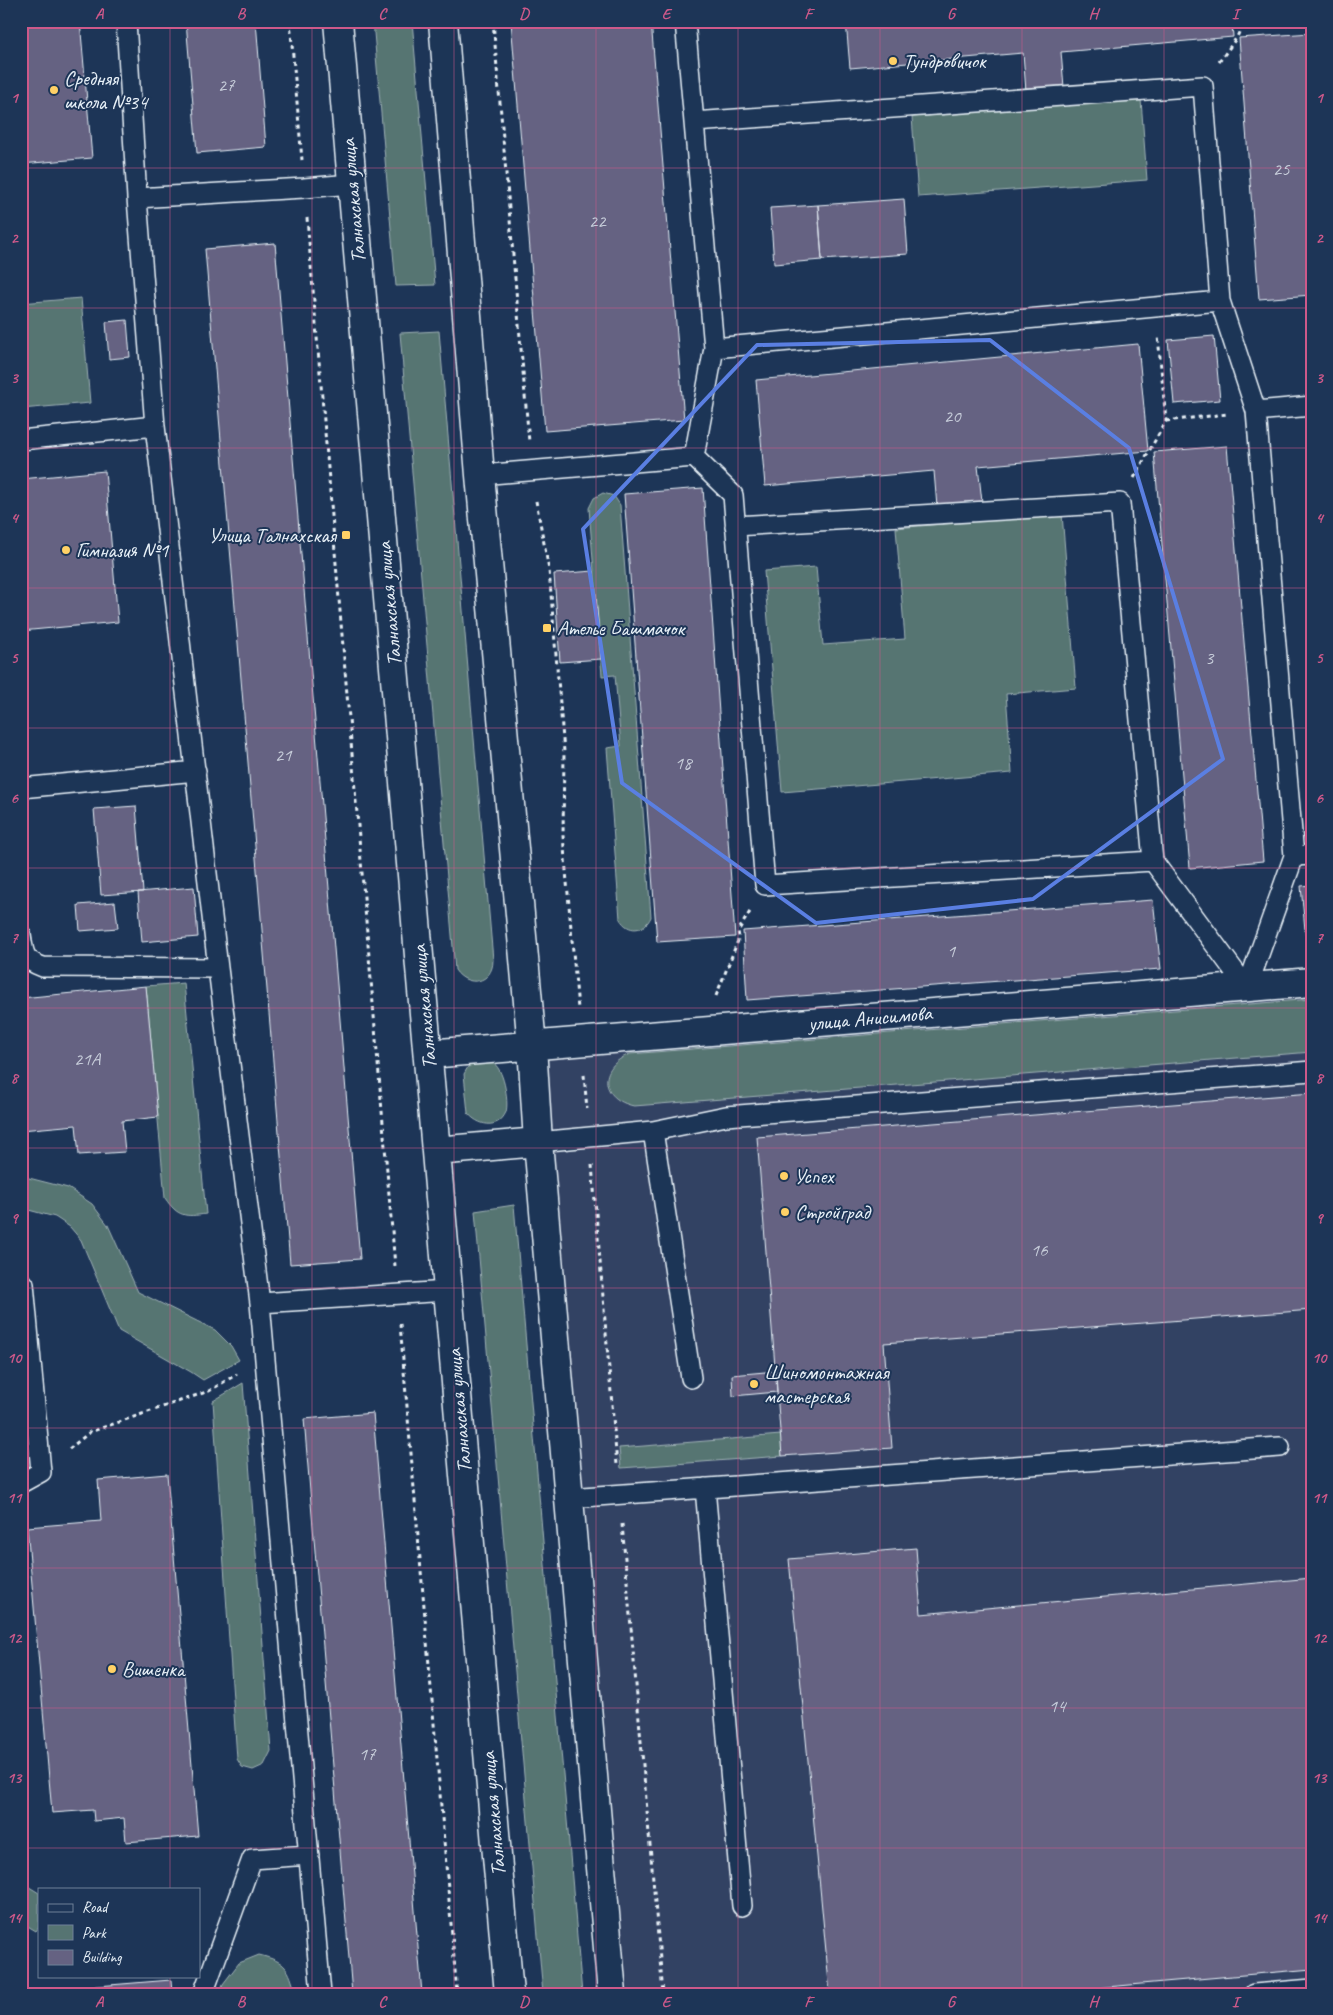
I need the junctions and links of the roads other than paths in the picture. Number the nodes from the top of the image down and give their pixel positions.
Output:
1 (126, 21) edge
2 (338, 21) edge
3 (443, 21) edge
4 (686, 21) edge
5 (694, 122) junction
6 (351, 184) junction
7 (137, 198) junction
8 (1220, 302) junction
9 (714, 348) junction
10 (1312, 406) edge
11 (1256, 411) junction
12 (154, 426) junction
13 (21, 440) edge
14 (694, 457) junction
15 (480, 475) junction
16 (735, 526) junction
17 (196, 772) junction
18 (21, 788) edge
19 (1303, 856) edge
20 (1153, 861) junction
21 (21, 935) edge
22 (218, 968) junction
23 (1312, 982) edge
24 (1247, 988) junction
25 (532, 1046) junction
26 (428, 1054) junction
27 (1312, 1071) edge
28 (653, 1131) junction
29 (538, 1142) junction
30 (436, 1151) junction
31 (21, 1284) edge
32 (448, 1291) junction
33 (260, 1303) junction
34 (691, 1378) dead end
35 (1280, 1447) dead end
36 (21, 1483) edge
37 (705, 1488) junction
38 (569, 1498) junction
39 (309, 1855) junction
40 (742, 1906) dead end
41 (1312, 1989) edge
42 (203, 1994) edge
43 (321, 1994) edge
44 (508, 1994) edge
45 (612, 1994) edge
46 (1254, 1994) edge

1 - 7 lane
2 - 6 street, Талнахская улица
3 - 15 street
4 - 5 lane
5 - 8 lane
5 - 9 lane
6 - 7 lane
6 - 26 street, Талнахская улица
7 - 12 lane
8 - 9 lane
8 - 11 lane
9 - 14 lane
10 - 11 lane
11 - 19 lane
12 - 13 lane
12 - 17 lane
14 - 15 lane
14 - 16 lane
15 - 25 street
16 - 20 lane
16 - 20 lane
17 - 18 lane
17 - 22 lane
19 - 24 lane
20 - 24 lane
21 - 22 lane
22 - 33 lane
23 - 24 street, улица Анисимова
24 - 25 street, улица Анисимова
25 - 26 street, улица Анисимова
25 - 29 street
26 - 30 street, Талнахская улица
27 - 28 lane
28 - 29 lane
28 - 34 lane
29 - 30 street
29 - 38 street
30 - 32 street, Талнахская улица
31 - 36 lane
32 - 33 lane
32 - 44 street, Талнахская улица
33 - 39 lane
35 - 37 lane
37 - 38 lane
37 - 40 lane
38 - 45 street
39 - 42 lane
39 - 43 lane
41 - 46 lane

